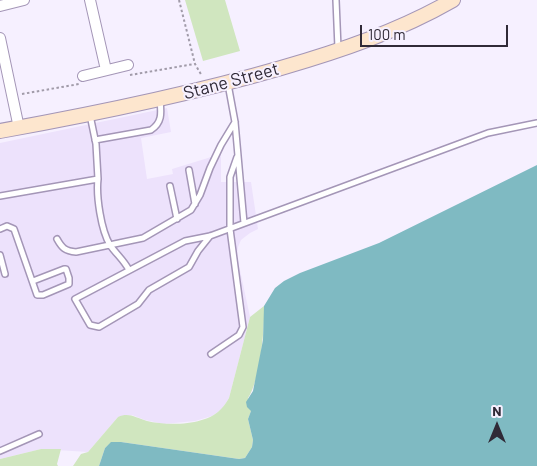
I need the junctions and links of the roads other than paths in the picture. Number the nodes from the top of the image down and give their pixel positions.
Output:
1 (24, 0) edge
2 (90, 0) edge
3 (336, 0) edge
4 (453, 0) edge
5 (0, 6) edge
6 (0, 38) edge
7 (338, 50) junction
8 (128, 65) dead end
9 (106, 70) junction
10 (83, 76) dead end
11 (228, 83) junction
12 (160, 100) junction
13 (90, 114) junction
14 (235, 122) junction
15 (537, 123) edge
16 (19, 128) junction
17 (0, 132) edge
18 (95, 140) junction
19 (237, 157) junction
20 (189, 170) dead end
21 (98, 180) junction
22 (170, 186) dead end
23 (0, 196) edge
24 (195, 205) junction
25 (177, 219) junction
26 (244, 223) junction
27 (230, 228) junction
28 (0, 229) edge
29 (210, 236) junction
30 (57, 239) dead end
31 (110, 245) junction
32 (0, 255) edge
33 (129, 270) junction
34 (6, 274) dead end
35 (33, 281) junction
36 (211, 354) dead end
37 (39, 434) dead end
38 (0, 451) edge

1 - 5 street
2 - 9 street
3 - 7 lane
4 - 7 street, Stane Street
6 - 16 street
7 - 11 street, Stane Street
8 - 9 street
9 - 10 street
11 - 12 street, Stane Street
11 - 14 lane
12 - 13 street, Stane Street
12 - 18 lane
13 - 16 street, Stane Street
13 - 18 lane
14 - 19 lane
14 - 24 lane
15 - 26 lane
16 - 17 street, Stane Street
18 - 21 lane
19 - 26 lane
19 - 27 lane
20 - 24 lane
21 - 23 lane
21 - 31 lane
22 - 25 lane
24 - 25 lane
25 - 31 lane
26 - 27 lane
27 - 29 lane
27 - 36 lane
28 - 35 lane
29 - 33 lane
29 - 33 lane
30 - 31 lane
31 - 33 lane
32 - 34 lane
35 - 35 lane
37 - 38 lane

